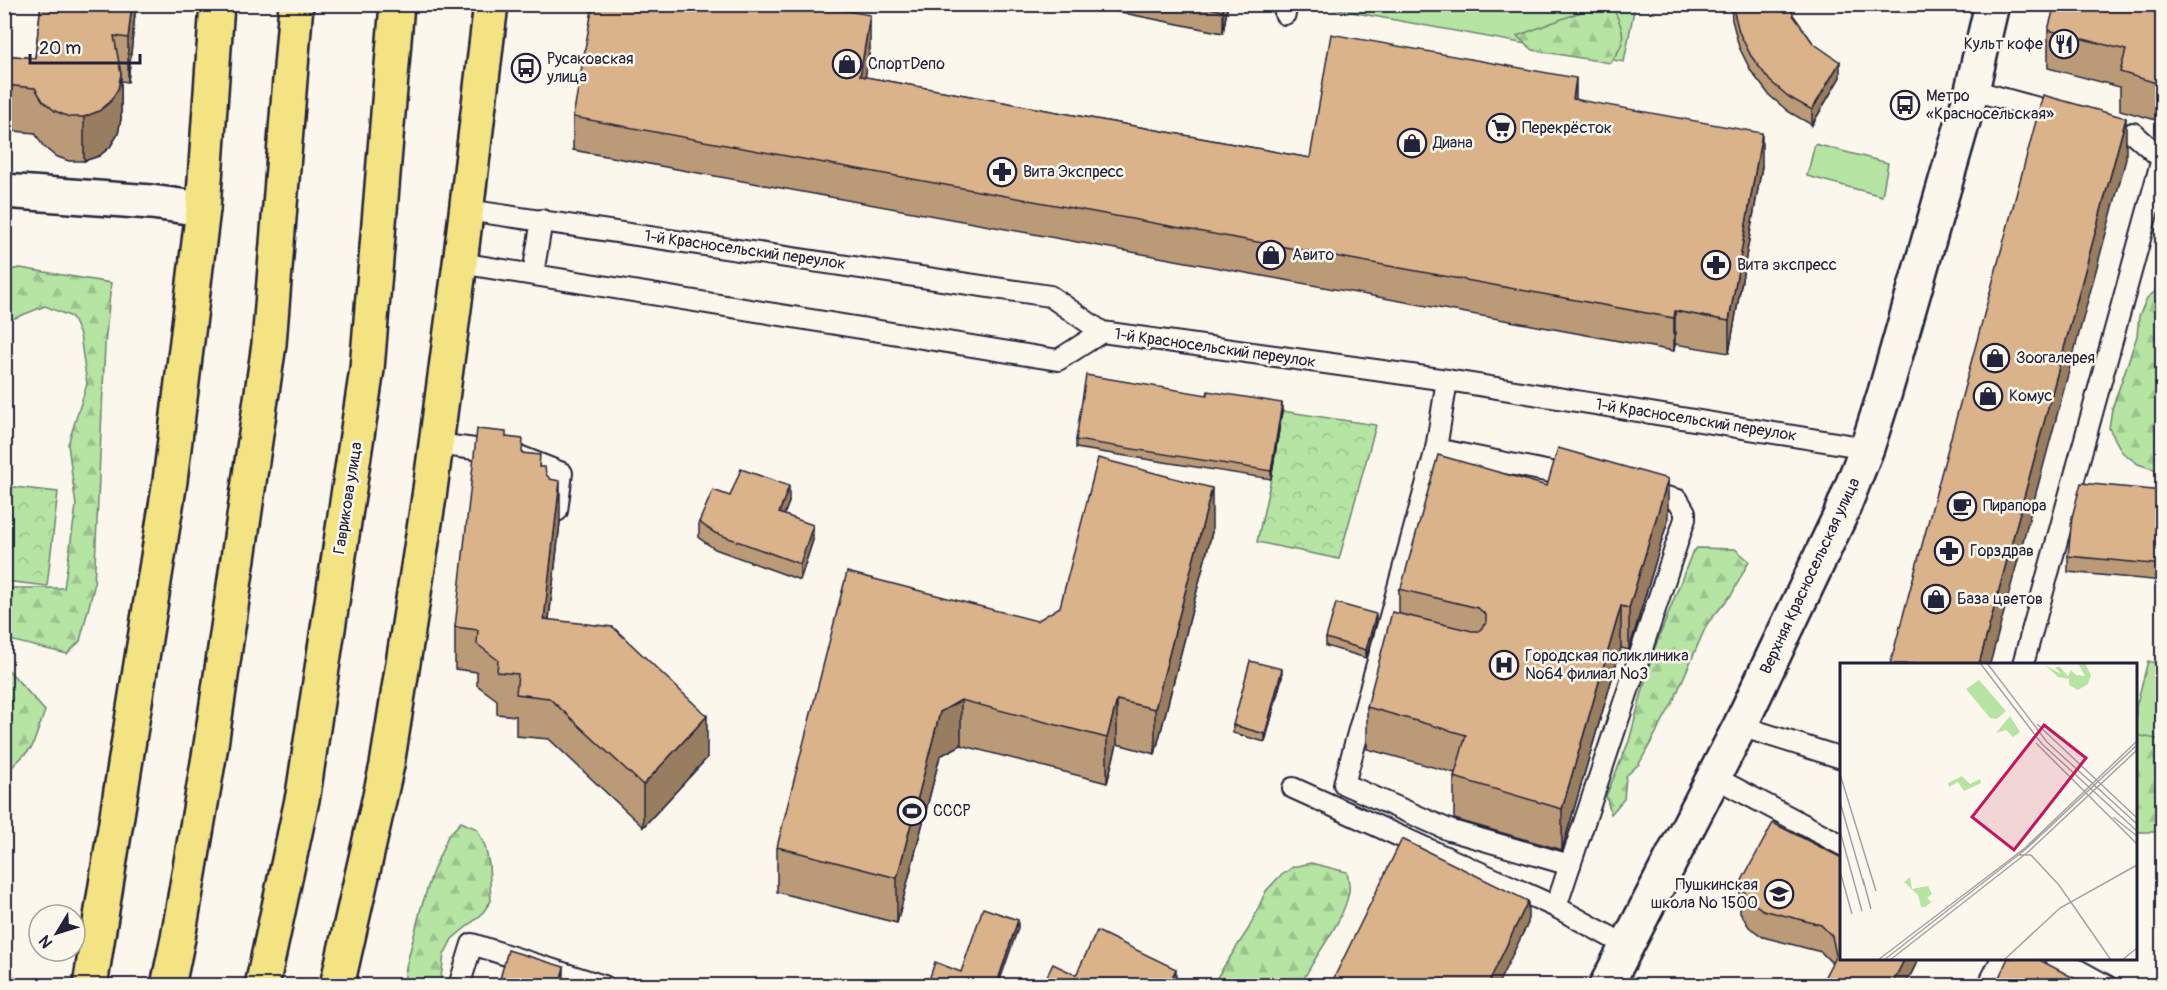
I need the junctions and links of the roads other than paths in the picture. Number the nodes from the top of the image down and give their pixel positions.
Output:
1 (218, 4) edge
2 (296, 4) edge
3 (396, 4) edge
4 (491, 4) edge
5 (1992, 4) edge
6 (1971, 90) junction
7 (2082, 120) edge
8 (2133, 133) dead end
9 (2163, 159) edge
10 (4, 191) edge
11 (202, 209) junction
12 (467, 210) junction
13 (542, 220) junction
14 (460, 263) junction
15 (533, 274) junction
16 (1102, 332) junction
17 (1447, 380) junction
18 (436, 444) junction
19 (1867, 447) junction
20 (1436, 449) junction
21 (1590, 480) edge
22 (1625, 488) edge
23 (557, 511) edge
24 (2023, 663) edge
25 (1740, 726) junction
26 (1840, 757) edge
27 (1714, 777) junction
28 (1293, 788) dead end
29 (1840, 844) edge
30 (1570, 865) junction
31 (1556, 907) junction
32 (1627, 946) junction
33 (2001, 960) edge
34 (2060, 960) edge
35 (90, 986) edge
36 (168, 986) edge
37 (262, 986) edge
38 (337, 986) edge
39 (459, 986) edge
40 (604, 986) edge
41 (1606, 986) edge
42 (1988, 986) edge
43 (2107, 986) edge

1 - 11 main road
2 - 36 main road
3 - 37 main road, Гаврикова улица
4 - 12 main road
5 - 6 street, Верхняя Красносельская улица
6 - 7 lane
6 - 19 street, Верхняя Красносельская улица
8 - 9 lane
9 - 24 lane
10 - 11 street
11 - 35 main road
12 - 13 lane, 1-й Красносельский переулок
12 - 14 main road
13 - 15 lane
13 - 16 lane, 1-й Красносельский переулок
14 - 15 lane
14 - 18 main road
15 - 16 lane
16 - 17 lane, 1-й Красносельский переулок
17 - 19 lane, 1-й Красносельский переулок
17 - 20 lane
18 - 23 lane
18 - 38 main road
19 - 25 street, Верхняя Красносельская улица
20 - 21 lane
20 - 30 lane
22 - 30 lane
25 - 26 lane
25 - 27 street, Верхняя Красносельская улица
27 - 29 lane
27 - 32 street, Верхняя Красносельская улица
28 - 31 lane
30 - 31 lane
31 - 32 lane
32 - 41 street, Верхняя Красносельская улица
33 - 42 lane
34 - 43 lane
39 - 40 lane

